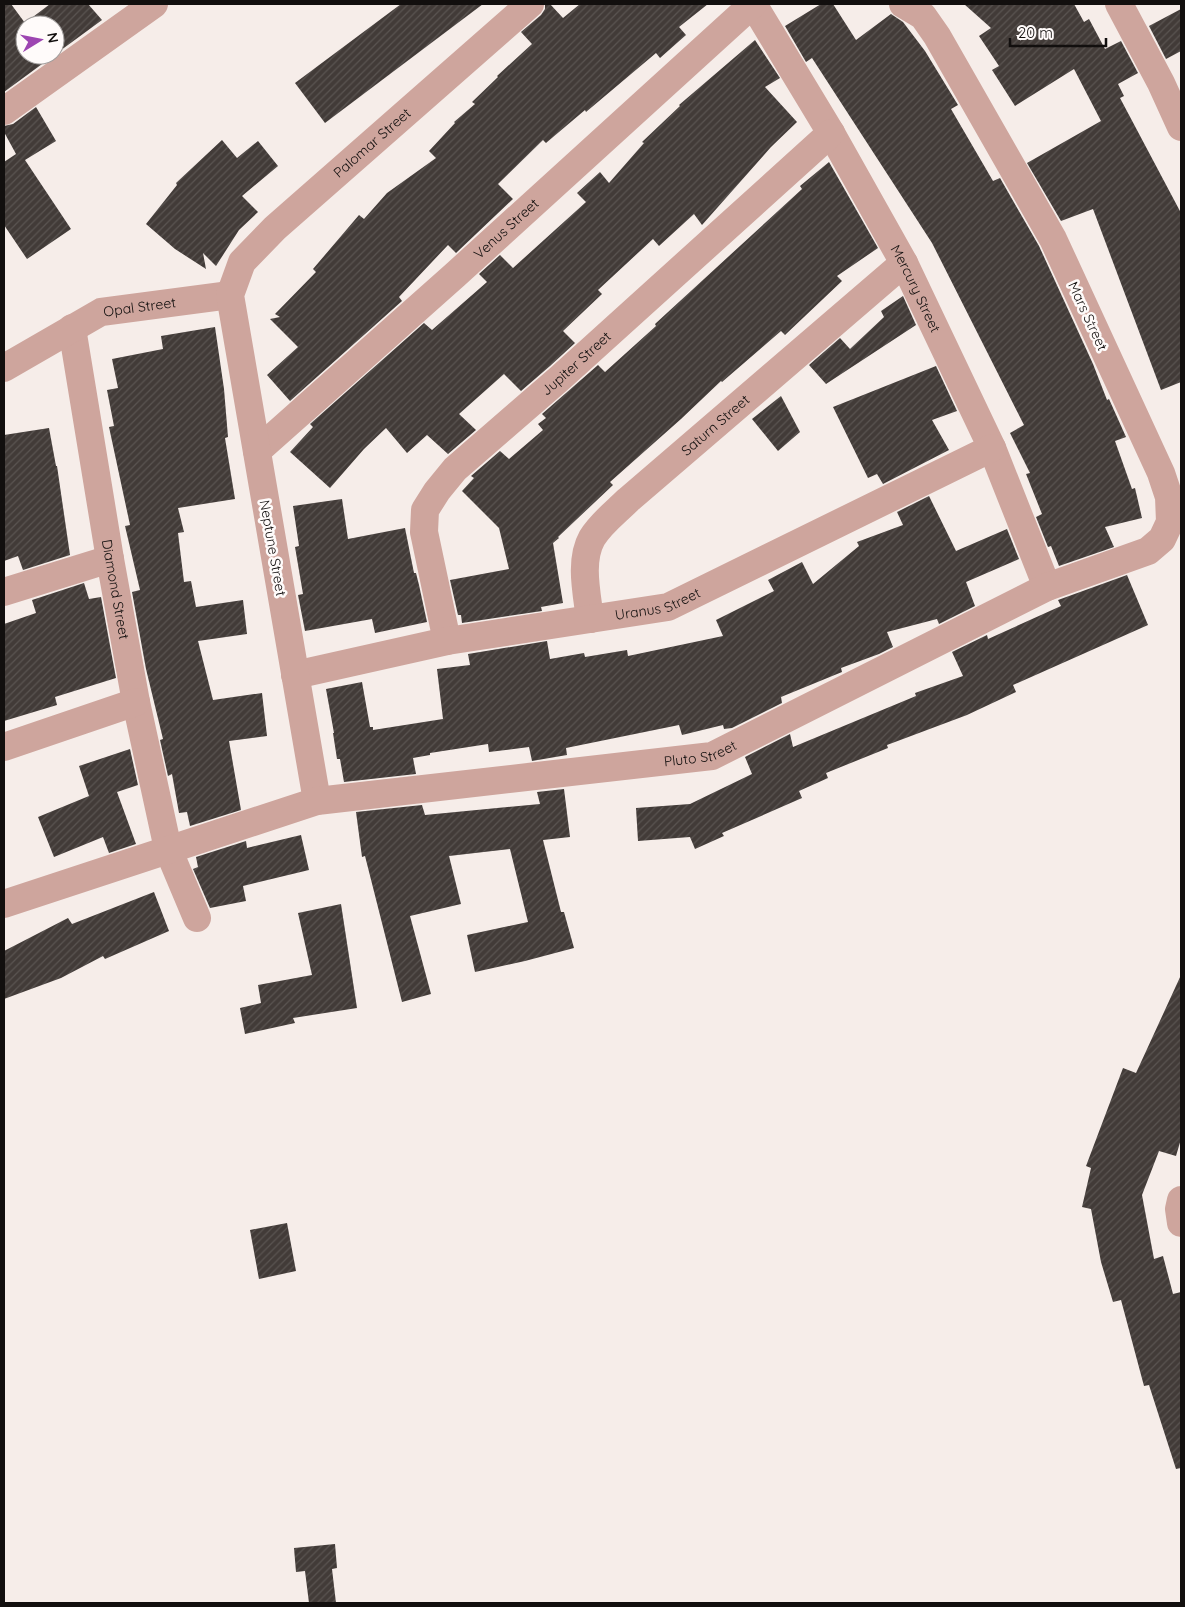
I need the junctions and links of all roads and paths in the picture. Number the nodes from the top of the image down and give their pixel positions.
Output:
1 (154, 4) edge
2 (530, 4) edge
3 (753, 4) edge
4 (903, 4) edge
5 (1119, 4) edge
6 (1171, 78) edge
7 (4, 111) edge
8 (1181, 127) edge
9 (831, 133) junction
10 (904, 263) junction
11 (230, 295) junction
12 (72, 328) junction
13 (4, 368) edge
14 (992, 448) junction
15 (257, 451) junction
16 (110, 559) junction
17 (1047, 587) junction
18 (4, 592) edge
19 (590, 619) junction
20 (447, 641) junction
21 (295, 675) junction
22 (136, 702) junction
23 (4, 747) edge
24 (317, 801) junction
25 (168, 849) junction
26 (4, 904) edge
27 (197, 918) dead end
28 (1181, 1200) edge
29 (1181, 1224) edge

1 - 7 street
2 - 11 street, Palomar Street
3 - 9 street, Mercury Street
3 - 15 street, Venus Street
4 - 17 street, Mars Street
5 - 6 street
6 - 8 street
9 - 10 street, Mercury Street
9 - 20 street, Jupiter Street
10 - 14 street, Mercury Street
10 - 19 street, Saturn Street
11 - 12 street, Opal Street
11 - 15 street, Neptune Street
12 - 13 street, Opal Street
12 - 16 street, Diamond Street
14 - 17 street, Mercury Street
14 - 19 street, Uranus Street
15 - 21 street, Neptune Street
16 - 18 street
16 - 22 street, Diamond Street
17 - 24 street, Pluto Street
19 - 20 street, Uranus Street
20 - 21 street, Uranus Street
21 - 24 street, Neptune Street
22 - 23 street
22 - 25 street, Diamond Street
24 - 25 street, Pluto Street
25 - 26 street, Pluto Street
25 - 27 street, Diamond Street
28 - 29 street

